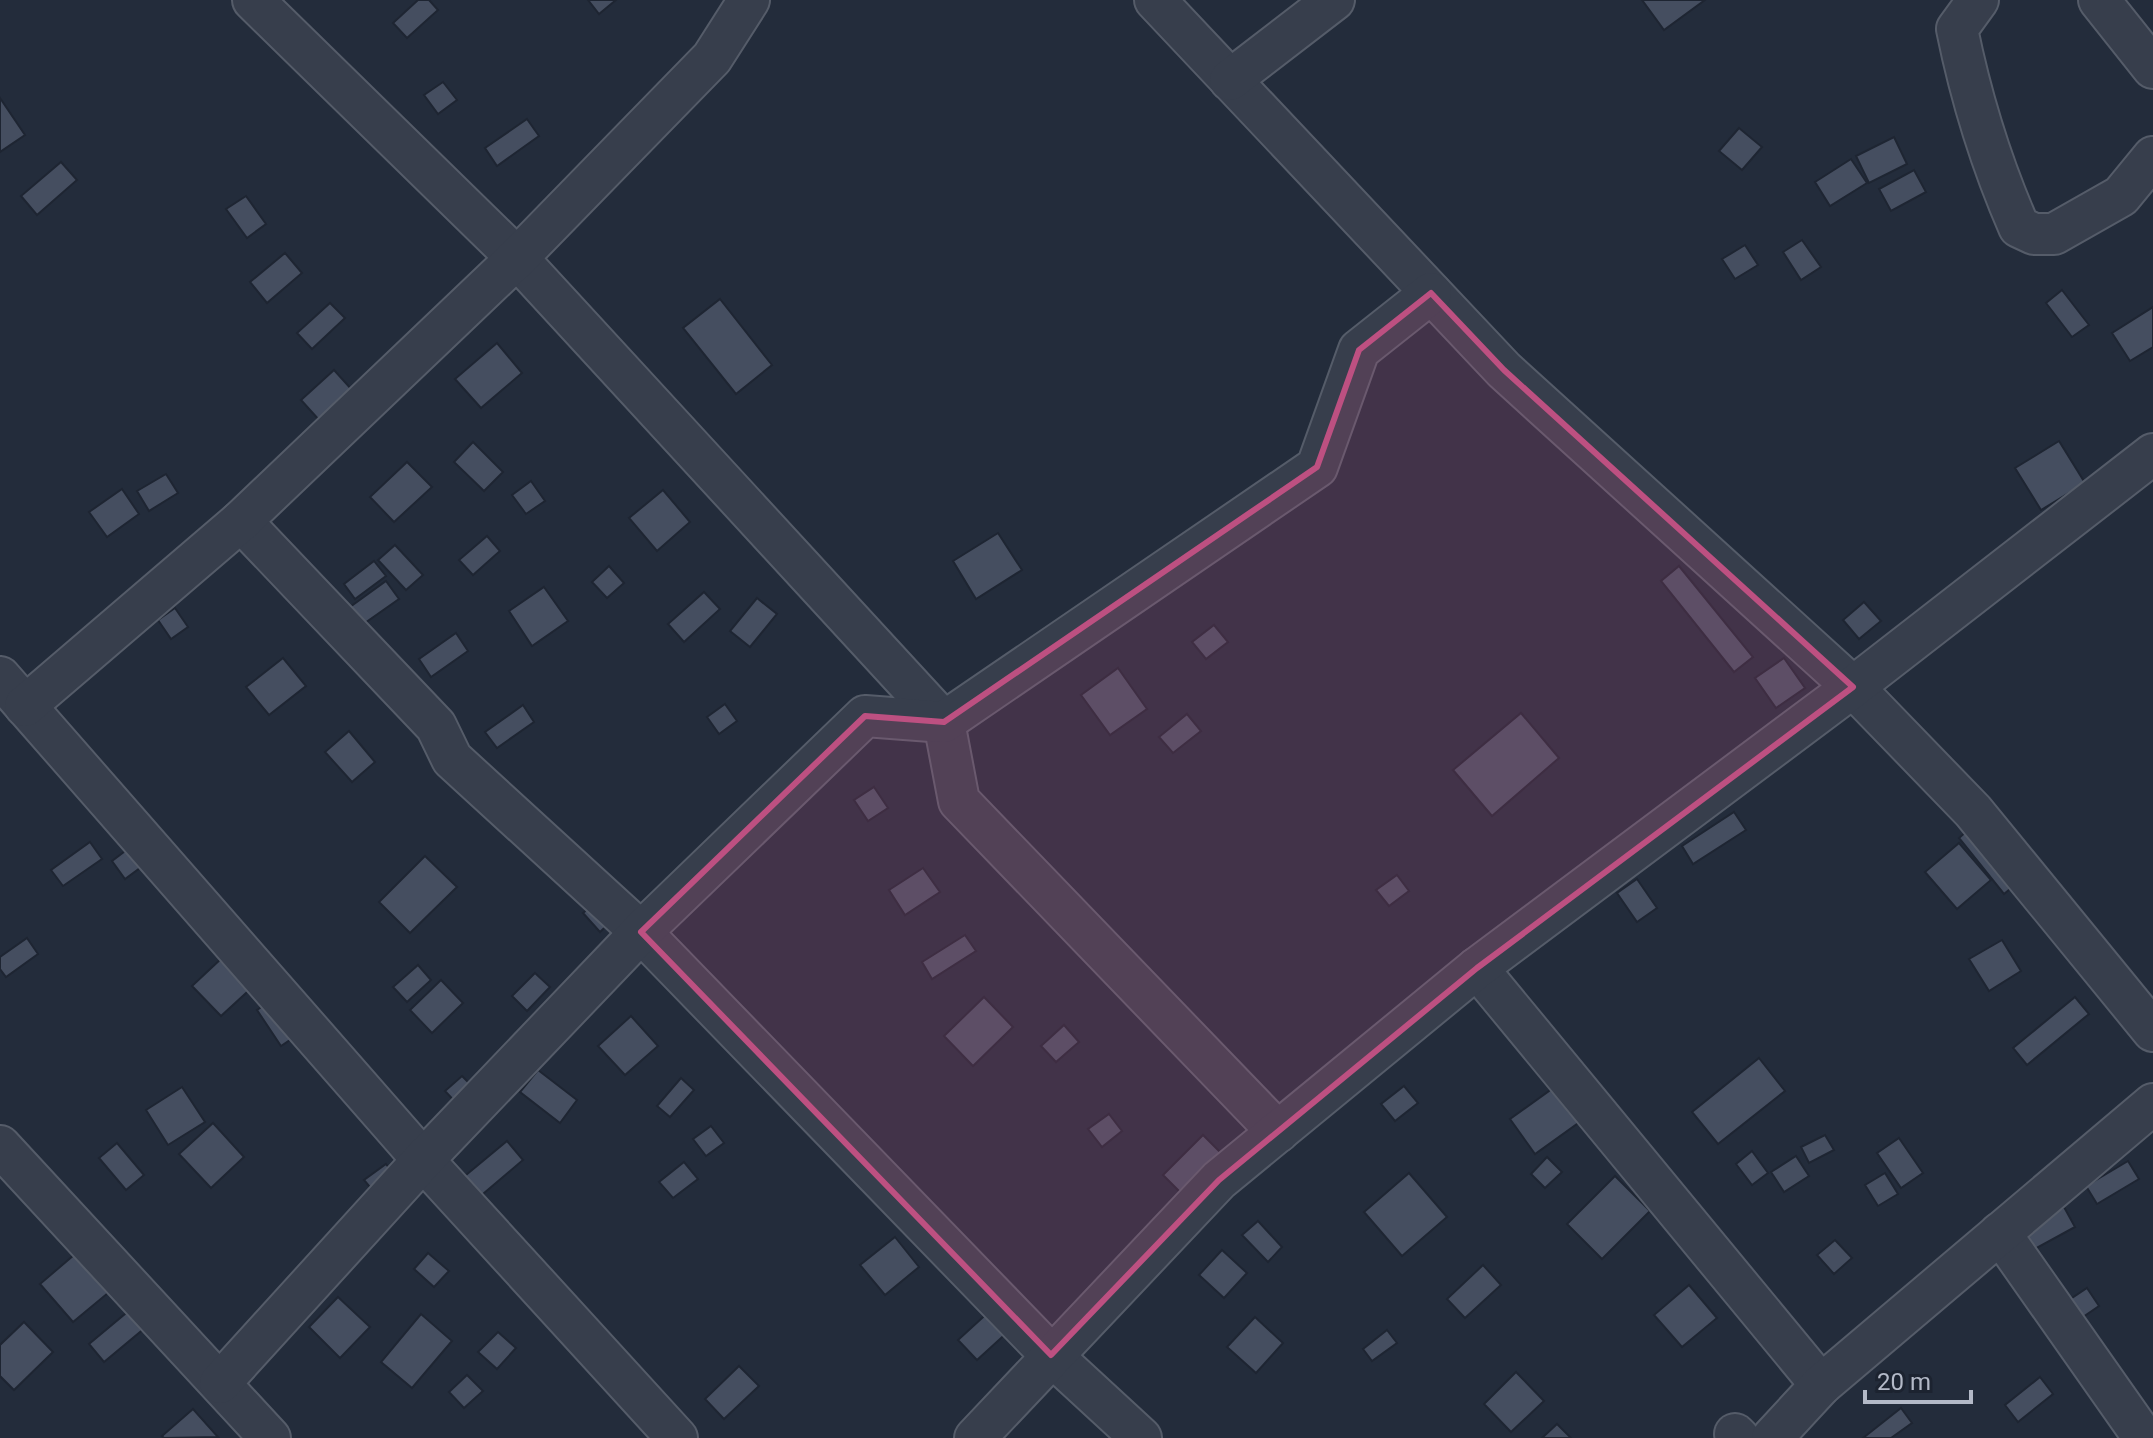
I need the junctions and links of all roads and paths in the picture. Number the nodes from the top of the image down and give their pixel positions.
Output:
1 (253, 0) edge
2 (749, 0) edge
3 (1155, 0) edge
4 (1334, 0) edge
5 (1978, 0) edge
6 (2099, 0) edge
7 (2153, 68) edge
8 (1230, 80) junction
9 (2153, 157) edge
10 (517, 258) junction
11 (1431, 293) junction
12 (2153, 454) edge
13 (241, 521) junction
14 (1853, 687) junction
15 (13, 691) edge
16 (944, 722) junction
17 (641, 932) junction
18 (1477, 968) junction
19 (2153, 1031) edge
20 (2153, 1104) edge
21 (1278, 1132) junction
22 (0, 1146) edge
23 (423, 1160) junction
24 (2000, 1233) junction
25 (1051, 1355) junction
26 (220, 1383) junction
27 (1821, 1385) junction
28 (1749, 1437) edge
29 (270, 1438) edge
30 (677, 1438) edge
31 (975, 1438) edge
32 (1141, 1438) edge
33 (2144, 1438) edge

1 - 10 street
2 - 10 street
3 - 8 street
4 - 8 street
5 - 9 street
6 - 7 street
8 - 11 street
10 - 13 street
10 - 16 street
11 - 14 street
11 - 16 street
12 - 14 street
13 - 15 street
13 - 17 street
14 - 18 street
14 - 19 street
15 - 23 street
16 - 17 street
16 - 21 street
17 - 23 street
17 - 25 street
18 - 21 street
18 - 27 street
20 - 24 street
21 - 25 street
22 - 26 street
23 - 26 street
23 - 30 street
24 - 27 street
24 - 33 street
25 - 31 street
25 - 32 street
26 - 29 street
27 - 28 street

